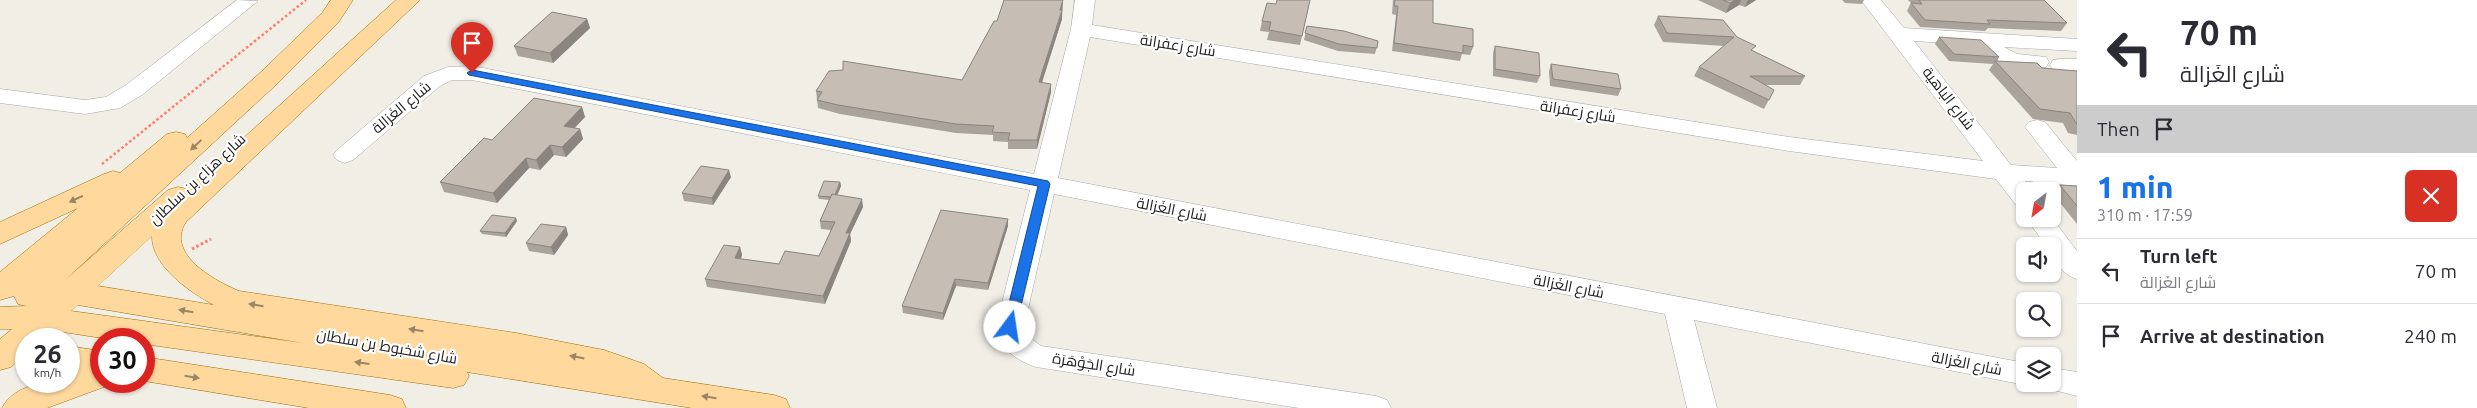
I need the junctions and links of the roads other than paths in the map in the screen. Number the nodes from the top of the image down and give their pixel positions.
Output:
1 (248, 0) edge
2 (341, 0) edge
3 (393, 0) edge
4 (409, 0) edge
5 (1085, 0) edge
6 (1871, 0) edge
7 (1081, 29) junction
8 (1900, 34) junction
9 (1983, 39) junction
10 (2075, 46) edge
11 (2038, 62) edge
12 (0, 96) edge
13 (2037, 127) dead end
14 (344, 155) dead end
15 (151, 162) junction
16 (2006, 172) junction
17 (2077, 177) edge
18 (1044, 184) junction
19 (2016, 186) edge
20 (2047, 228) edge
21 (0, 234) edge
22 (2077, 270) edge
23 (69, 279) junction
24 (1676, 306) junction
25 (12, 309) edge
26 (9, 351) edge
27 (155, 371) edge
28 (2016, 372) edge
29 (90, 380) edge
30 (602, 380) junction
31 (2061, 381) edge
32 (2077, 384) edge
33 (653, 388) junction
34 (18, 408) edge
35 (390, 408) edge
36 (774, 408) edge
37 (1376, 408) edge
38 (1702, 408) edge

1 - 12 street
2 - 15 main road
2 -> 23 main road
3 - 23 main road, شارع هزاع بن سلطان
33 -> 4 main road
5 - 7 street, شارع الجَوْهَرَة
6 - 8 street, شارع الباهية
7 - 16 street, شارع زعفرانة
7 - 18 street, شارع الجَوْهَرَة
8 - 9 street
8 - 16 street, شارع الباهية
9 - 10 street
9 - 11 street
13 - 17 street
14 - 18 street, شارع الغَزالة
15 -> 21 main road
15 - 25 main road
16 - 17 street, شارع زعفرانة
16 - 19 street, شارع الباهية
18 - 24 street, شارع الغَزالة
18 - 37 street, شارع الجَوْهَرَة
20 - 22 street
23 - 25 main road
23 - 25 main road, شارع شخبوط بن سلطان
30 -> 23 main road, شارع شخبوط بن سلطان
24 - 28 street, شارع الغَزالة
24 - 38 street
25 - 26 main road
30 -> 25 main road
27 -> 35 main road
29 - 34 main road
30 - 33 main road, شارع شخبوط بن سلطان
31 - 32 street
36 -> 33 main road, شارع شخبوط بن سلطان

